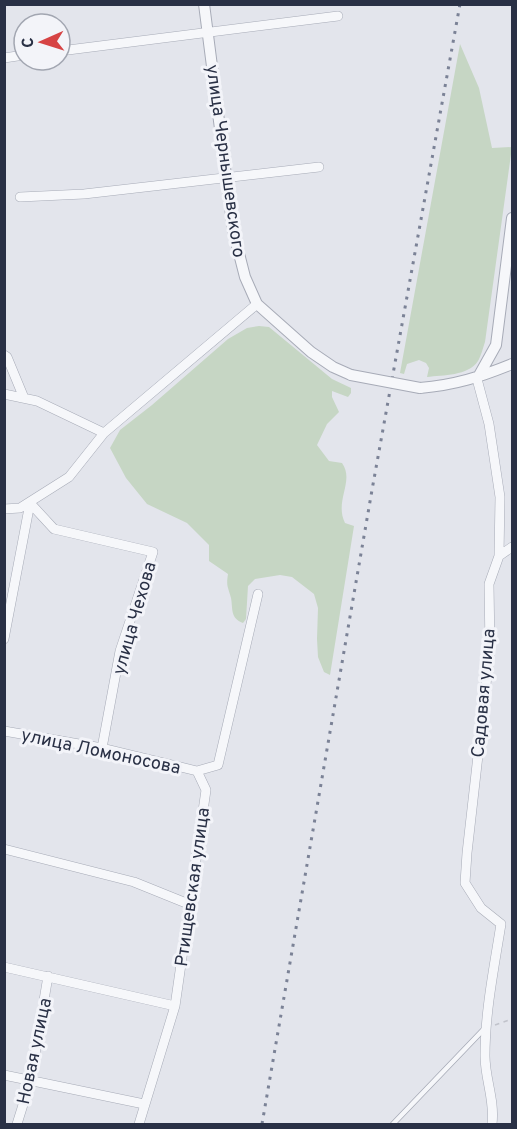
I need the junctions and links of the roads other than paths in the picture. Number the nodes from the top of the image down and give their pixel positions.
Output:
1 (204, 4) edge
2 (338, 16) dead end
3 (208, 32) junction
4 (72, 49) edge
5 (319, 167) dead end
6 (227, 179) junction
7 (20, 197) dead end
8 (513, 218) edge
9 (257, 304) junction
10 (4, 355) edge
11 (513, 364) edge
12 (477, 379) junction
13 (4, 394) edge
14 (24, 398) junction
15 (104, 433) junction
16 (30, 503) junction
17 (4, 509) edge
18 (513, 547) edge
19 (499, 556) junction
20 (258, 594) dead end
21 (7, 621) edge
22 (4, 639) edge
23 (4, 731) edge
24 (102, 748) junction
25 (197, 771) junction
26 (4, 849) edge
27 (191, 905) junction
28 (513, 922) edge
29 (501, 924) junction
30 (4, 967) edge
31 (48, 976) junction
32 (175, 1006) junction
33 (485, 1028) junction
34 (4, 1075) edge
35 (31, 1079) junction
36 (144, 1104) junction
37 (17, 1125) edge
38 (139, 1125) edge
39 (393, 1125) edge
40 (492, 1125) edge

1 - 3 street, улица Чернышевского
2 - 3 street
3 - 4 street
3 - 6 street, улица Чернышевского
5 - 6 street
6 - 7 street
6 - 9 street, улица Чернышевского
8 - 12 street
9 - 12 street, улица Чернышевского, bridge
9 - 15 street
10 - 14 street
11 - 12 street, улица Чернышевского
12 - 19 street, Садовая улица
13 - 14 street
14 - 15 street
15 - 16 street
16 - 17 street
16 - 21 street
16 - 24 street, улица Чехова
18 - 19 street
19 - 29 street, Садовая улица
20 - 25 street
21 - 22 street
23 - 24 street, улица Ломоносова
24 - 25 street, улица Ломоносова
25 - 27 street, Ртищевская улица
26 - 27 street
27 - 32 street, Ртищевская улица
28 - 29 street
29 - 33 street
30 - 31 street
31 - 32 street
31 - 35 street, Новая улица
32 - 36 street, Ртищевская улица
33 - 39 lane
33 - 40 street
34 - 35 street
35 - 36 street
35 - 37 street, Новая улица
36 - 38 street, Ртищевская улица

